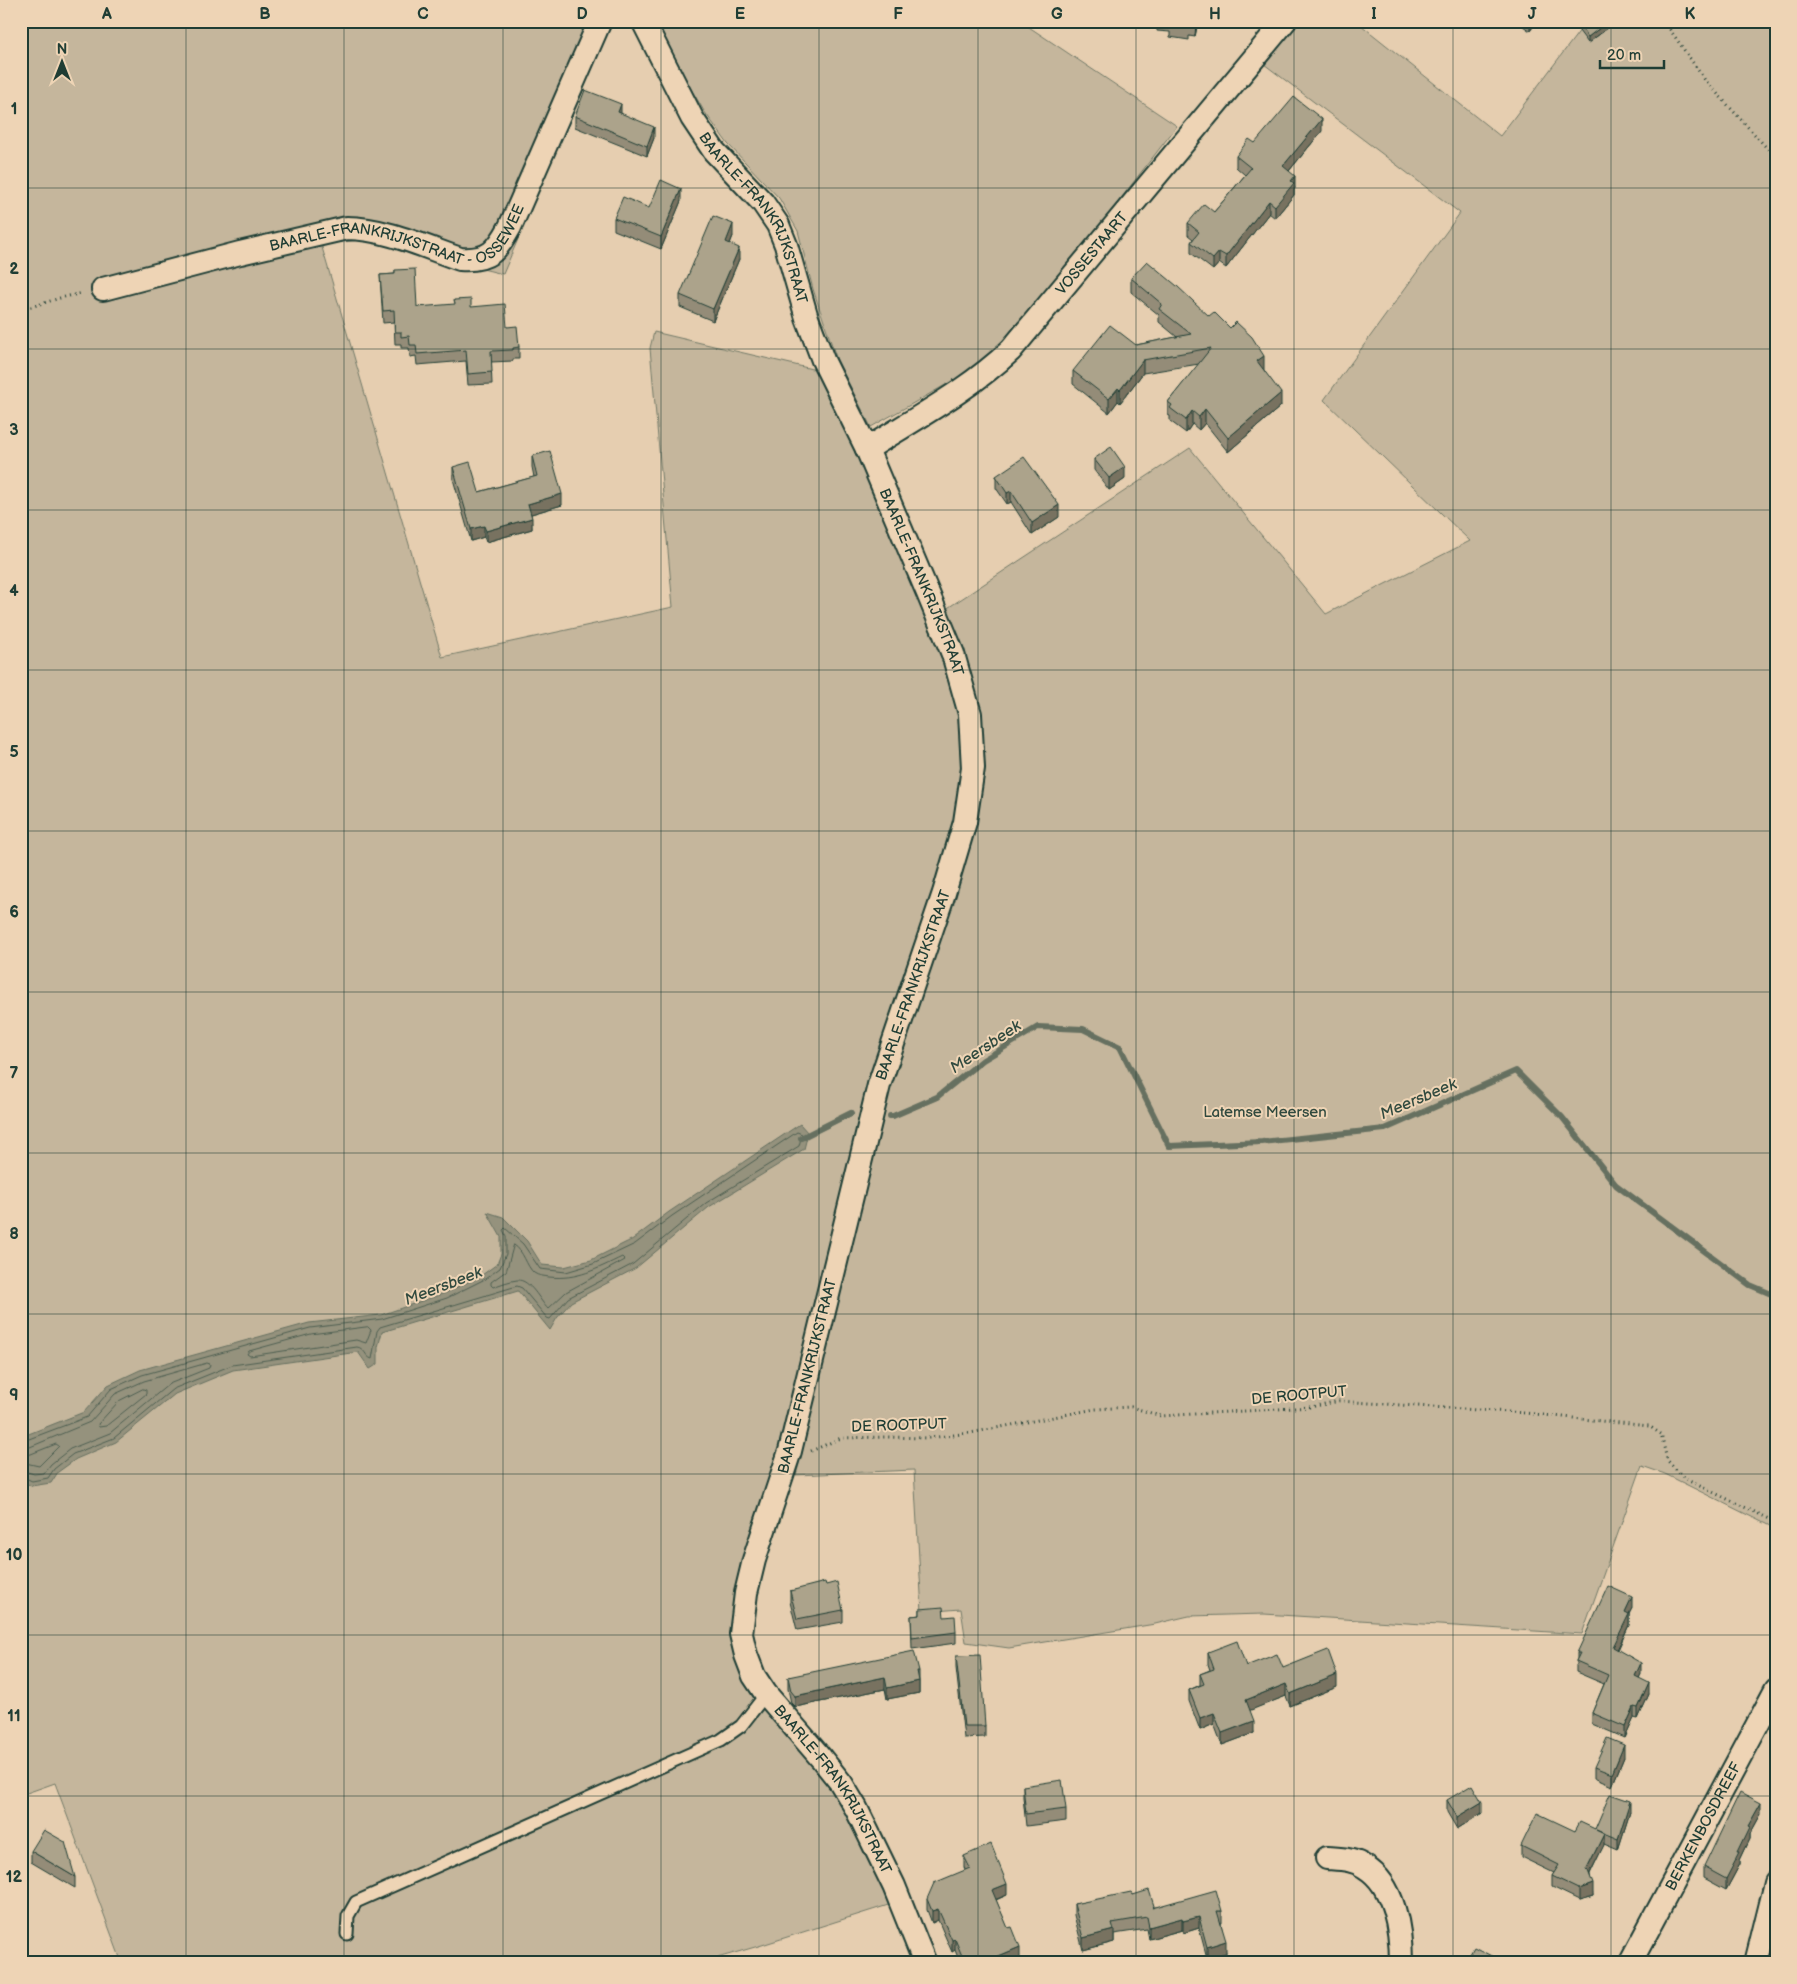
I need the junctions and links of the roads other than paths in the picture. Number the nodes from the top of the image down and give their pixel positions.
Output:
1 (600, 21) edge
2 (643, 21) edge
3 (1285, 21) edge
4 (103, 289) road end
5 (867, 450) junction
6 (1776, 1690) edge
7 (766, 1694) junction
8 (1327, 1858) dead end
9 (1776, 1882) edge
10 (347, 1934) dead end
11 (925, 1963) edge
12 (1401, 1963) edge
13 (1630, 1963) edge
14 (1756, 1963) edge

1 - 4 street, BAARLE-FRANKRIJKSTRAAT - OSSEWEE
2 - 5 street, BAARLE-FRANKRIJKSTRAAT
3 - 5 street, VOSSESTAART
5 - 7 street, BAARLE-FRANKRIJKSTRAAT
6 - 13 street, BERKENBOSDREEF
7 - 10 lane
7 - 11 street, BAARLE-FRANKRIJKSTRAAT
8 - 12 street
9 - 14 street

